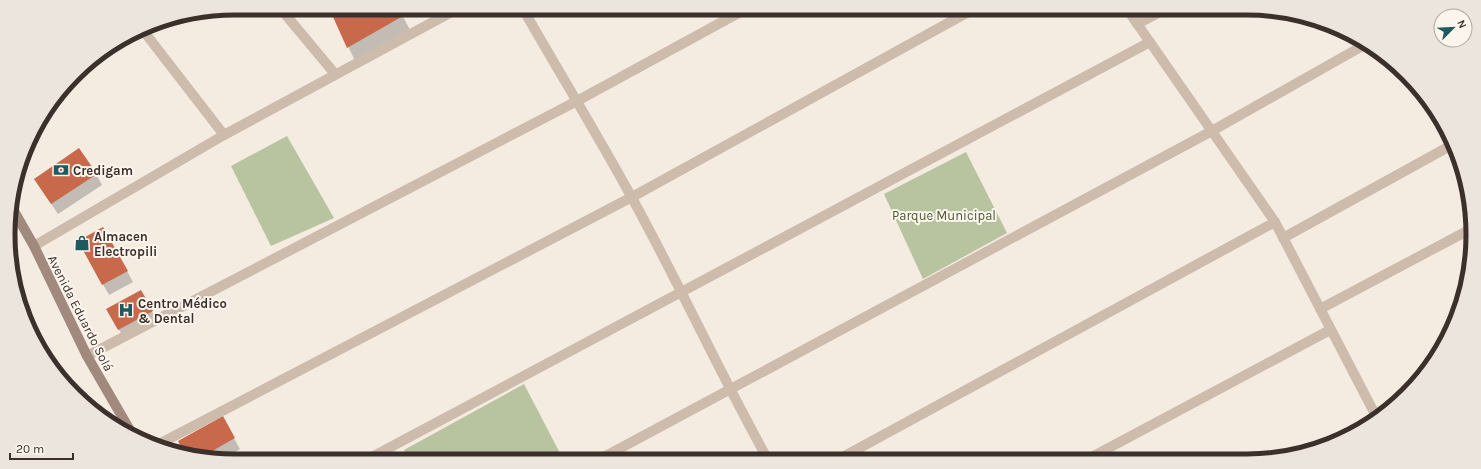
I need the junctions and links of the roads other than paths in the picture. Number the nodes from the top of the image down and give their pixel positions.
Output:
1 (286, 15) edge
2 (446, 15) edge
3 (527, 15) edge
4 (735, 15) edge
5 (963, 15) edge
6 (1131, 15) edge
7 (1154, 15) edge
8 (443, 17) joint
9 (1137, 24) junction
10 (146, 34) edge
11 (1150, 42) junction
12 (1361, 47) edge
13 (335, 74) junction
14 (577, 101) junction
15 (1210, 132) junction
16 (224, 135) junction
17 (1447, 147) edge
18 (632, 197) junction
19 (16, 214) edge
20 (1275, 222) junction
21 (1466, 232) edge
22 (1283, 238) junction
23 (34, 246) junction
24 (681, 291) junction
25 (1320, 309) junction
26 (1330, 330) junction
27 (86, 356) junction
28 (728, 389) junction
29 (1374, 413) edge
30 (128, 426) edge
31 (163, 442) edge
32 (378, 454) edge
33 (609, 454) edge
34 (765, 454) edge
35 (848, 454) edge
36 (1097, 454) edge

1 - 13 street
2 - 8 street
3 - 14 street
4 - 14 street
5 - 18 street
6 - 9 street
7 - 9 street
8 - 13 street
9 - 11 street
10 - 16 street
11 - 15 street
11 - 24 street
12 - 15 street
13 - 16 street
14 - 18 street
14 - 27 street
15 - 20 street
15 - 28 street
16 - 23 street
17 - 22 street
18 - 24 street
18 - 31 street
19 - 23 main road, Avenida Eduardo Solá
20 - 22 street
20 - 35 street
21 - 25 street
22 - 25 street
23 - 27 main road, Avenida Eduardo Solá
24 - 28 street
24 - 32 street
25 - 26 street
26 - 29 street
26 - 36 street
27 - 30 main road, Avenida Eduardo Solá
28 - 33 street
28 - 34 street

